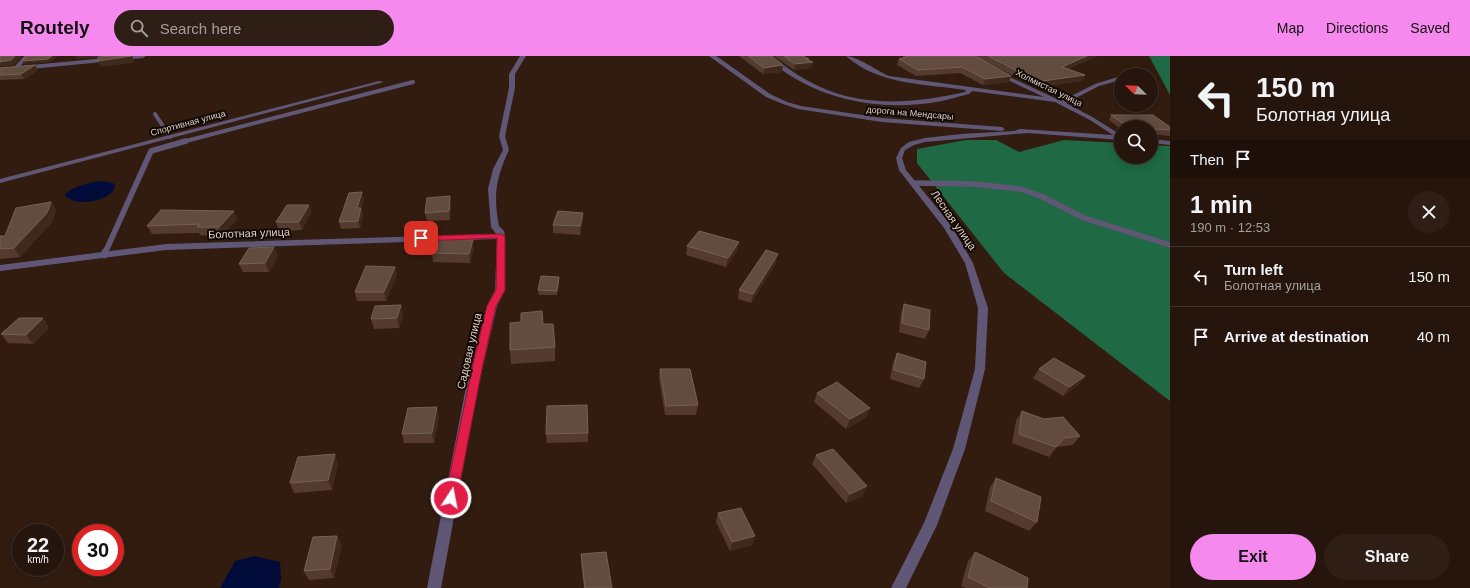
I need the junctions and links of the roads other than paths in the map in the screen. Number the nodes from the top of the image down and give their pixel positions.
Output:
1 (27, 56) edge
2 (143, 56) edge
3 (523, 56) edge
4 (712, 56) edge
5 (768, 56) edge
6 (849, 56) edge
7 (15, 69) junction
8 (0, 70) edge
9 (994, 71) edge
10 (1114, 81) edge
11 (380, 82) dead end
12 (413, 82) dead end
13 (970, 89) junction
14 (1059, 102) junction
15 (155, 114) dead end
16 (1026, 132) junction
17 (1114, 133) edge
18 (170, 137) junction
19 (1114, 138) edge
20 (1158, 141) edge
21 (1170, 142) edge
22 (0, 181) edge
23 (913, 184) junction
24 (501, 236) junction
25 (1170, 245) edge
26 (104, 255) junction
27 (0, 268) edge
28 (434, 588) edge
29 (898, 588) edge

1 - 7 lane
2 - 7 street
3 - 24 street, Садовая улица
4 - 16 street, дорога на Мендсары
5 - 13 street
6 - 13 street
7 - 8 street
9 - 14 street, Холмистая улица
10 - 14 street
11 - 18 street, Спортивная улица
12 - 26 lane
13 - 14 street
14 - 17 street, Холмистая улица
15 - 18 lane
16 - 19 street, дорога на Мендсары
16 - 23 street, Лесная улица
18 - 22 street, Спортивная улица
20 - 21 street
23 - 25 lane
23 - 29 street, Лесная улица
24 - 26 street, Болотная улица
24 - 28 street, Садовая улица
26 - 27 street, Болотная улица

